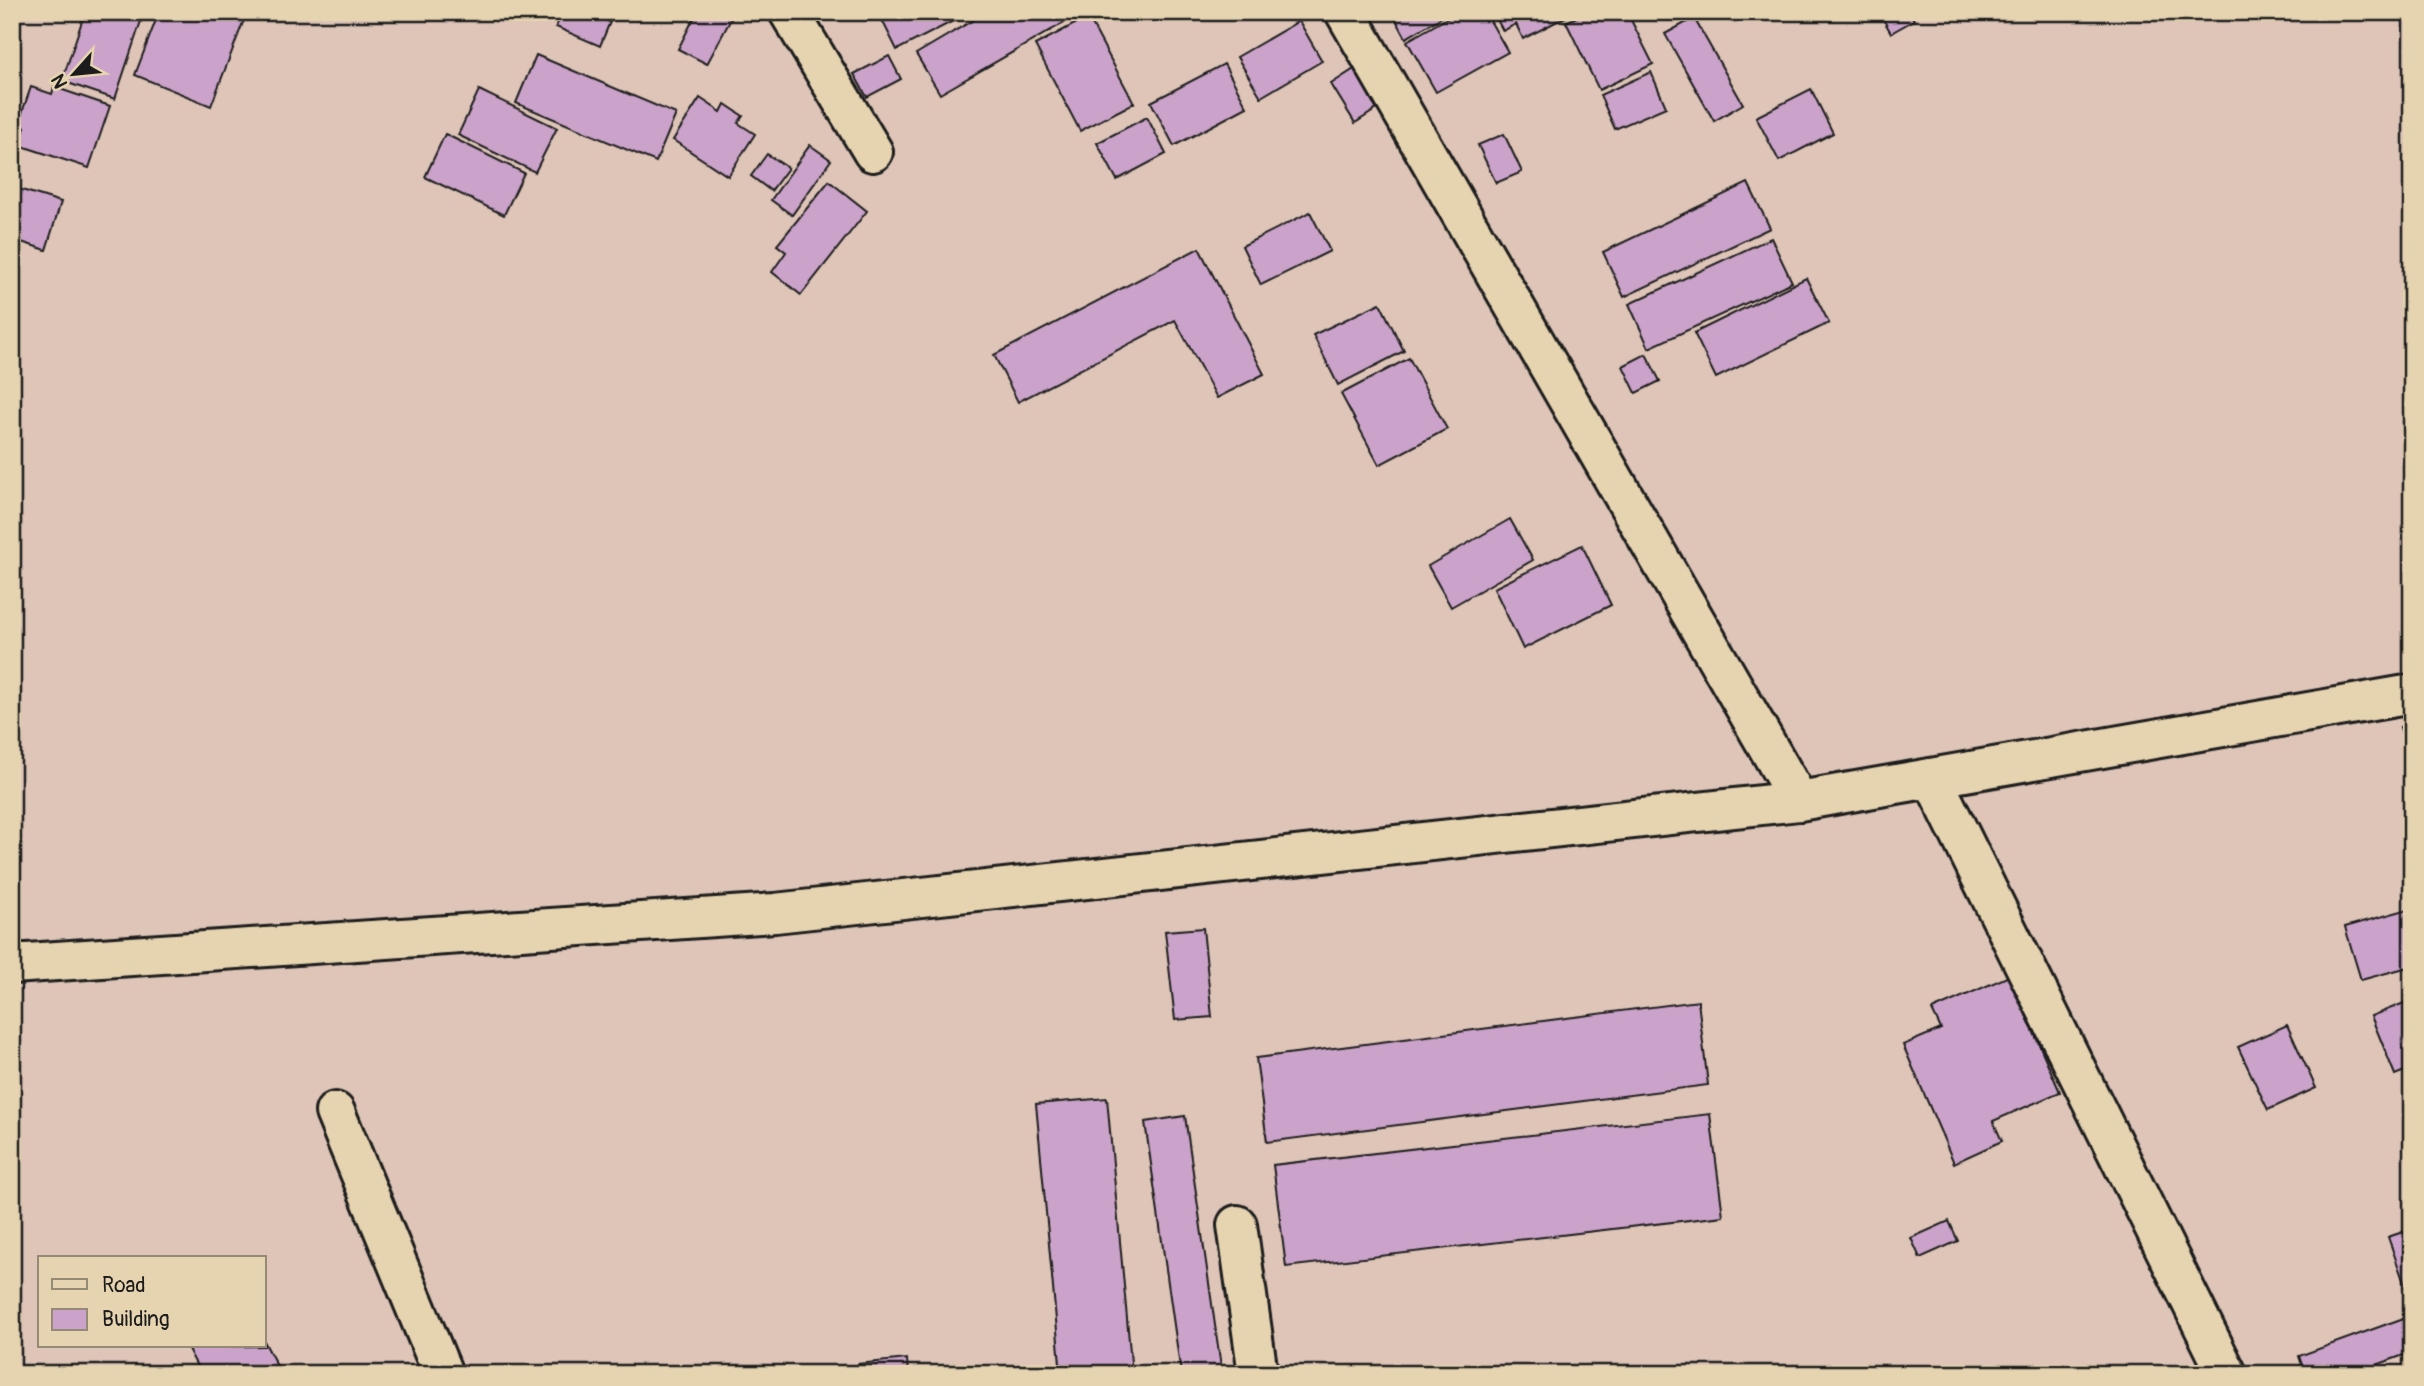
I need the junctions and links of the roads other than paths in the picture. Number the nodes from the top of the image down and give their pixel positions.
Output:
1 (789, 12) edge
2 (1345, 12) edge
3 (873, 152) dead end
4 (2412, 694) edge
5 (1932, 778) junction
6 (1799, 801) junction
7 (12, 964) edge
8 (335, 1112) dead end
9 (1237, 1225) dead end
10 (443, 1374) edge
11 (1258, 1374) edge
12 (2227, 1374) edge

1 - 3 street
2 - 6 street
4 - 5 street
5 - 6 street
5 - 12 street
6 - 7 street
8 - 10 street
9 - 11 street

